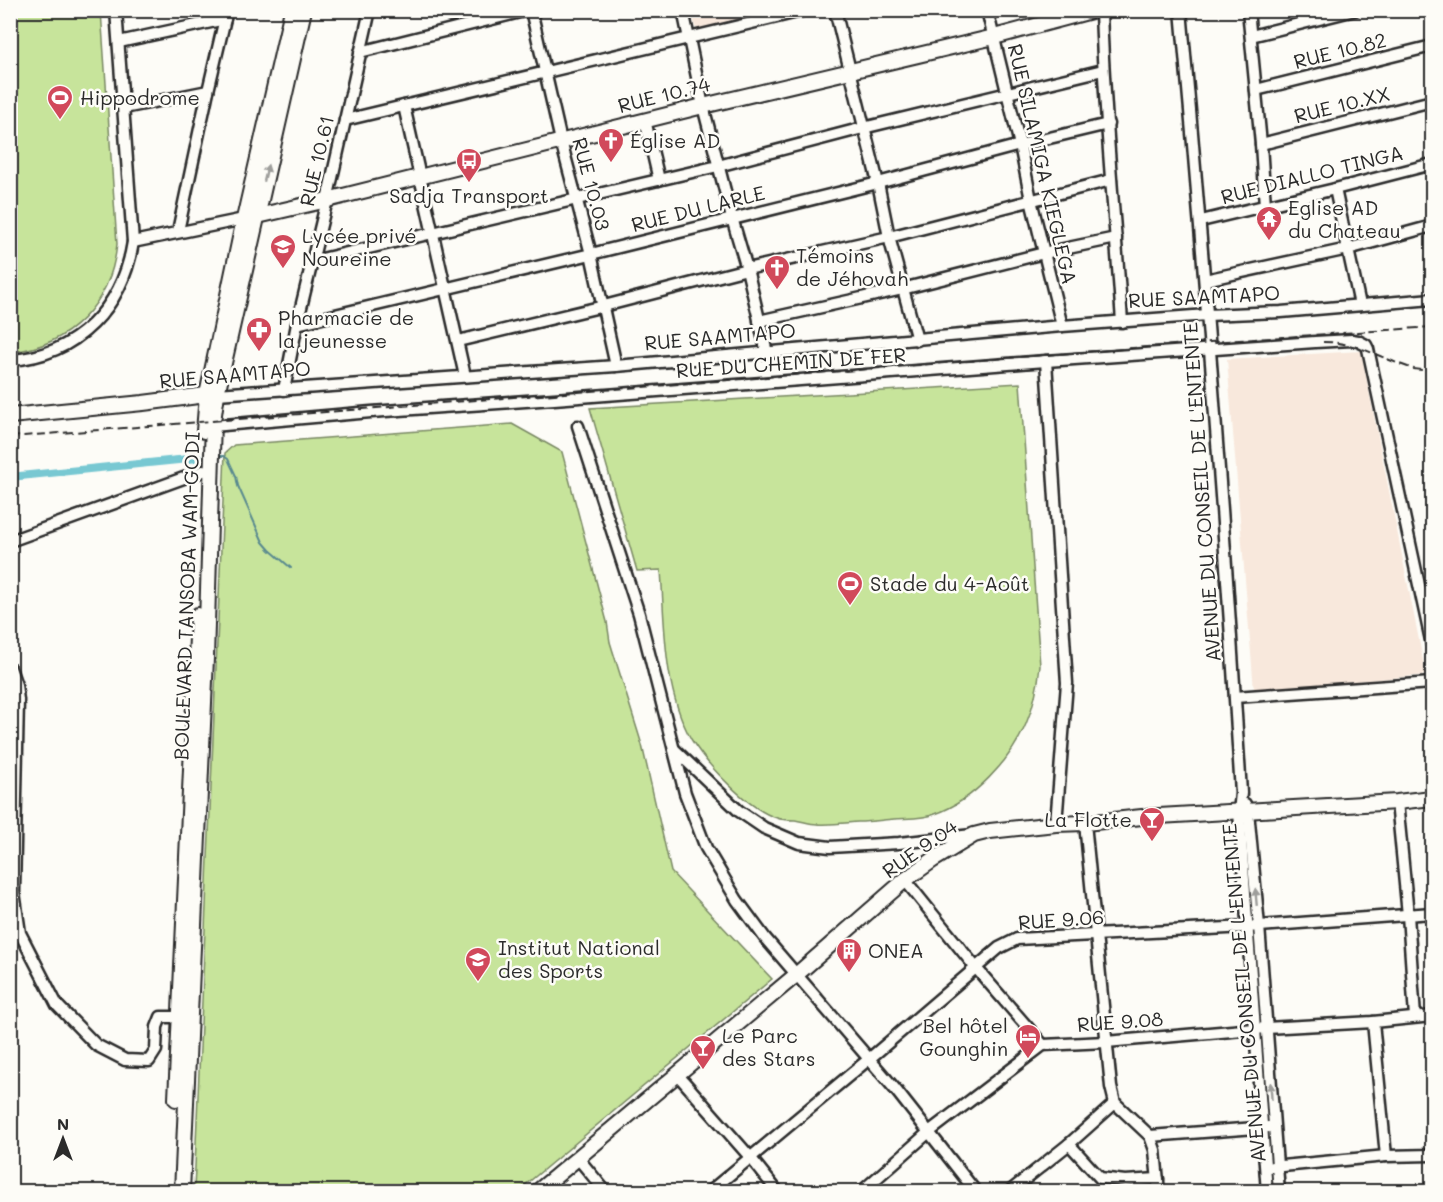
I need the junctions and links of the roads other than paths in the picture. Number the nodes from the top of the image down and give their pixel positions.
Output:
1 (116, 10) edge
2 (292, 10) edge
3 (304, 10) edge
4 (370, 10) edge
5 (530, 10) edge
6 (683, 10) edge
7 (806, 10) edge
8 (835, 10) edge
9 (987, 10) edge
10 (1101, 10) edge
11 (1181, 10) edge
12 (1248, 10) edge
13 (1355, 10) edge
14 (1086, 12) edge
15 (226, 15) edge
16 (1251, 36) junction
17 (994, 37) junction
18 (690, 39) junction
19 (118, 42) junction
20 (1432, 46) edge
21 (360, 52) junction
22 (1102, 70) junction
23 (849, 71) junction
24 (546, 72) junction
25 (1256, 90) junction
26 (208, 91) junction
27 (1007, 94) junction
28 (1432, 100) edge
29 (404, 106) junction
30 (703, 106) junction
31 (124, 108) junction
32 (345, 120) junction
33 (645, 120) junction
34 (1108, 124) junction
35 (863, 128) junction
36 (561, 141) junction
37 (1261, 144) junction
38 (1020, 145) junction
39 (1432, 164) edge
40 (718, 166) junction
41 (419, 176) junction
42 (659, 180) junction
43 (1111, 180) junction
44 (878, 183) junction
45 (1335, 189) junction
46 (576, 199) junction
47 (327, 200) junction
48 (1031, 200) junction
49 (1265, 206) junction
50 (250, 217) junction
51 (732, 218) junction
52 (1201, 221) junction
53 (1432, 226) edge
54 (178, 231) junction
55 (433, 233) junction
56 (889, 237) junction
57 (1116, 238) junction
58 (133, 242) junction
59 (1348, 249) junction
60 (1044, 253) junction
61 (591, 254) junction
62 (313, 261) junction
63 (747, 269) junction
64 (1205, 280) junction
65 (446, 288) junction
66 (902, 289) junction
67 (1432, 299) edge
68 (1360, 305) junction
69 (604, 306) junction
70 (1208, 315) junction
71 (759, 321) junction
72 (1122, 322) junction
73 (297, 324) junction
74 (1062, 326) junction
75 (916, 340) junction
76 (458, 341) junction
77 (1210, 350) junction
78 (767, 353) junction
79 (10, 360) edge
80 (1046, 361) junction
81 (616, 366) junction
82 (465, 376) junction
83 (284, 390) junction
84 (212, 394) junction
85 (10, 416) edge
86 (213, 426) junction
87 (578, 426) dead end
88 (203, 471) junction
89 (10, 541) edge
90 (1432, 645) edge
91 (10, 668) edge
92 (1432, 684) edge
93 (1235, 697) junction
94 (674, 749) junction
95 (1432, 798) edge
96 (14, 802) edge
97 (1397, 802) junction
98 (1243, 812) junction
99 (1085, 822) junction
100 (1056, 824) junction
101 (974, 835) junction
102 (905, 880) junction
103 (1432, 913) edge
104 (1408, 915) junction
105 (1259, 926) junction
106 (1247, 927) junction
107 (1096, 935) junction
108 (976, 968) junction
109 (796, 975) junction
110 (1432, 1016) edge
111 (180, 1017) junction
112 (1415, 1017) junction
113 (1373, 1022) junction
114 (1261, 1028) junction
115 (1106, 1042) junction
116 (1043, 1045) junction
117 (869, 1059) junction
118 (677, 1074) junction
119 (1115, 1103) junction
120 (1269, 1127) junction
121 (929, 1132) junction
122 (1150, 1136) junction
123 (1069, 1144) junction
124 (1432, 1155) edge
125 (577, 1156) junction
126 (1386, 1156) junction
127 (750, 1157) junction
128 (1271, 1167) junction
129 (1158, 1179) junction
130 (173, 1191) edge
131 (182, 1191) edge
132 (537, 1191) edge
133 (606, 1191) edge
134 (709, 1191) edge
135 (778, 1191) edge
136 (861, 1191) edge
137 (976, 1191) edge
138 (1009, 1191) edge
139 (1159, 1191) edge
140 (1267, 1191) edge
141 (1279, 1191) edge

1 - 19 street
2 - 50 main road, BOULEVARD TANSOBA WAM-GODI
50 -> 3 main road, BOULEVARD TANSOBA WAM-GODI
4 - 21 street, RUE 10.61
5 - 21 street
5 - 24 street, RUE 10.03
6 - 18 street
7 - 18 street
8 - 23 street
9 - 17 street, RUE SILAMIGA KIEGLEGA
10 - 22 street
11 - 52 street, AVENUE DU CONSEIL DE L'ENTENTE
12 - 16 street
13 - 16 street
14 - 17 main road, RUE 10.74
15 - 19 street
15 - 26 street
16 - 25 street
17 - 23 main road, RUE 10.74
17 - 27 street, RUE SILAMIGA KIEGLEGA
18 - 24 street
18 - 30 street
19 - 31 street
20 - 25 street, RUE 10.82
21 - 32 street, RUE 10.61
22 - 27 street
22 - 34 street
23 - 30 main road, RUE 10.74
23 - 35 street
24 - 29 street
24 - 36 street, RUE 10.03
25 - 37 street
26 - 31 street
26 - 54 street
27 - 35 street
27 - 38 street, RUE SILAMIGA KIEGLEGA
28 - 37 street, RUE 10.XX
29 - 32 street
29 - 41 street
30 - 33 main road, RUE 10.74
30 - 40 street
31 - 58 street
32 - 47 street, RUE 10.61
33 - 36 main road, RUE 10.74
33 - 42 street
34 - 38 street, RUE DU LARLE
34 - 43 street
35 - 40 street
35 - 44 street
36 - 41 main road, RUE 10.74
36 - 46 street, RUE 10.03
37 - 49 street
38 - 44 street, RUE DU LARLE
38 - 48 street, RUE SILAMIGA KIEGLEGA
39 - 45 street, RUE DIALLO TINGA
40 - 42 street
40 - 51 street
41 - 47 main road, RUE 10.74
41 - 55 street
42 - 46 street
43 - 48 street
43 - 57 street
44 - 51 street, RUE DU LARLE
44 - 56 street
45 - 49 street, RUE DIALLO TINGA
45 - 59 street
46 - 55 street
46 - 61 street, RUE 10.03
47 - 50 main road, RUE 10.74
47 - 62 street, RUE 10.61
48 - 56 street
48 - 60 street, RUE SILAMIGA KIEGLEGA
49 - 52 street, RUE DIALLO TINGA
50 - 54 street
50 - 84 main road, BOULEVARD TANSOBA WAM-GODI
51 - 61 street, RUE DU LARLE
51 - 63 street
52 - 64 street, AVENUE DU CONSEIL DE L'ENTENTE
53 - 59 street
54 - 58 street
55 - 62 street
55 - 65 street
56 - 63 street
56 - 66 street
57 - 60 street
57 - 72 street
58 - 79 street
59 - 64 street
59 - 68 street
60 - 66 street
60 - 74 street, RUE SILAMIGA KIEGLEGA
61 - 65 street, RUE DU LARLE
61 - 69 street, RUE 10.03
62 - 73 street, RUE 10.61
63 - 69 street
63 - 71 street
64 - 70 street, AVENUE DU CONSEIL DE L'ENTENTE
65 - 73 street, RUE DU LARLE
65 - 76 street
66 - 71 street
66 - 75 street
67 - 68 street, RUE SAAMTAPO
68 - 70 street, RUE SAAMTAPO
69 - 76 street
69 - 81 street, RUE 10.03
70 - 72 street, RUE SAAMTAPO
70 - 77 street, AVENUE DU CONSEIL DE L'ENTENTE
71 - 78 street
72 - 74 street, RUE SAAMTAPO
73 - 83 street, RUE 10.61
74 - 75 street, RUE SAAMTAPO
75 - 78 street, RUE SAAMTAPO
76 - 82 street
77 - 80 street, RUE DU CHEMIN DE FER
77 - 90 street, RUE DU CHEMIN DE FER
77 - 93 street, AVENUE DU CONSEIL DE L'ENTENTE
78 - 81 street, RUE SAAMTAPO
80 - 86 street, RUE DU CHEMIN DE FER
80 - 100 street
81 - 82 street, RUE SAAMTAPO
82 - 83 street, RUE SAAMTAPO
83 - 84 street, RUE SAAMTAPO
84 - 85 main road, RUE SAAMTAPO
84 - 86 main road, BOULEVARD TANSOBA WAM-GODI
84 - 88 main road, BOULEVARD TANSOBA WAM-GODI
86 - 131 main road, BOULEVARD TANSOBA WAM-GODI
87 - 94 street
88 - 89 street
88 - 111 main road, BOULEVARD TANSOBA WAM-GODI
91 - 96 street
92 - 93 street
93 - 98 street, AVENUE DU CONSEIL DE L'ENTENTE
94 - 101 street
94 - 109 street
95 - 97 main road, RUE 9.04
96 - 111 street
97 - 98 main road, RUE 9.04
97 - 104 street
98 - 99 main road, RUE 9.04
105 -> 98 street, AVENUE DU CONSEIL DE L'ENTENTE
98 - 106 street, AVENUE DU CONSEIL DE L'ENTENTE
99 - 100 main road, RUE 9.04
99 - 107 street
100 - 101 main road, RUE 9.04
101 - 102 main road, RUE 9.04
102 - 108 street
102 - 109 main road, RUE 9.04
103 - 104 street, RUE 9.06
104 - 105 street, RUE 9.06
104 - 112 street
105 - 106 street, RUE 9.06
105 - 114 street, AVENUE DU CONSEIL DE L'ENTENTE
106 - 107 street, RUE 9.06
106 - 114 street, AVENUE DU CONSEIL DE L'ENTENTE
107 - 108 street, RUE 9.06
107 - 115 street
108 - 116 street
108 - 117 street, RUE 9.06
109 - 117 street
109 - 118 main road, RUE 9.04
110 - 112 street, RUE 9.08
111 - 130 main road, BOULEVARD TANSOBA WAM-GODI
112 - 113 street, RUE 9.08
113 - 114 street, RUE 9.08
113 - 126 street
114 - 115 street, RUE 9.08
114 - 120 street, AVENUE DU CONSEIL DE L'ENTENTE
115 - 116 street, RUE 9.08
115 - 119 street
116 - 121 street
117 - 121 street
117 - 127 street, RUE 9.06
118 - 125 main road, RUE 9.04
118 - 127 street
119 - 122 street
119 - 123 street
120 - 122 street
120 - 128 street, AVENUE DU CONSEIL DE L'ENTENTE
121 - 136 street
121 - 137 street
122 - 129 street
123 - 129 street
123 - 138 street
124 - 126 street
125 - 132 main road, RUE 9.04
125 - 133 street
126 - 128 street
127 - 134 street, RUE 9.06
127 - 135 street
128 - 140 street, AVENUE DU CONSEIL DE L'ENTENTE
128 - 141 street, AVENUE DU CONSEIL DE L'ENTENTE
129 - 139 street

